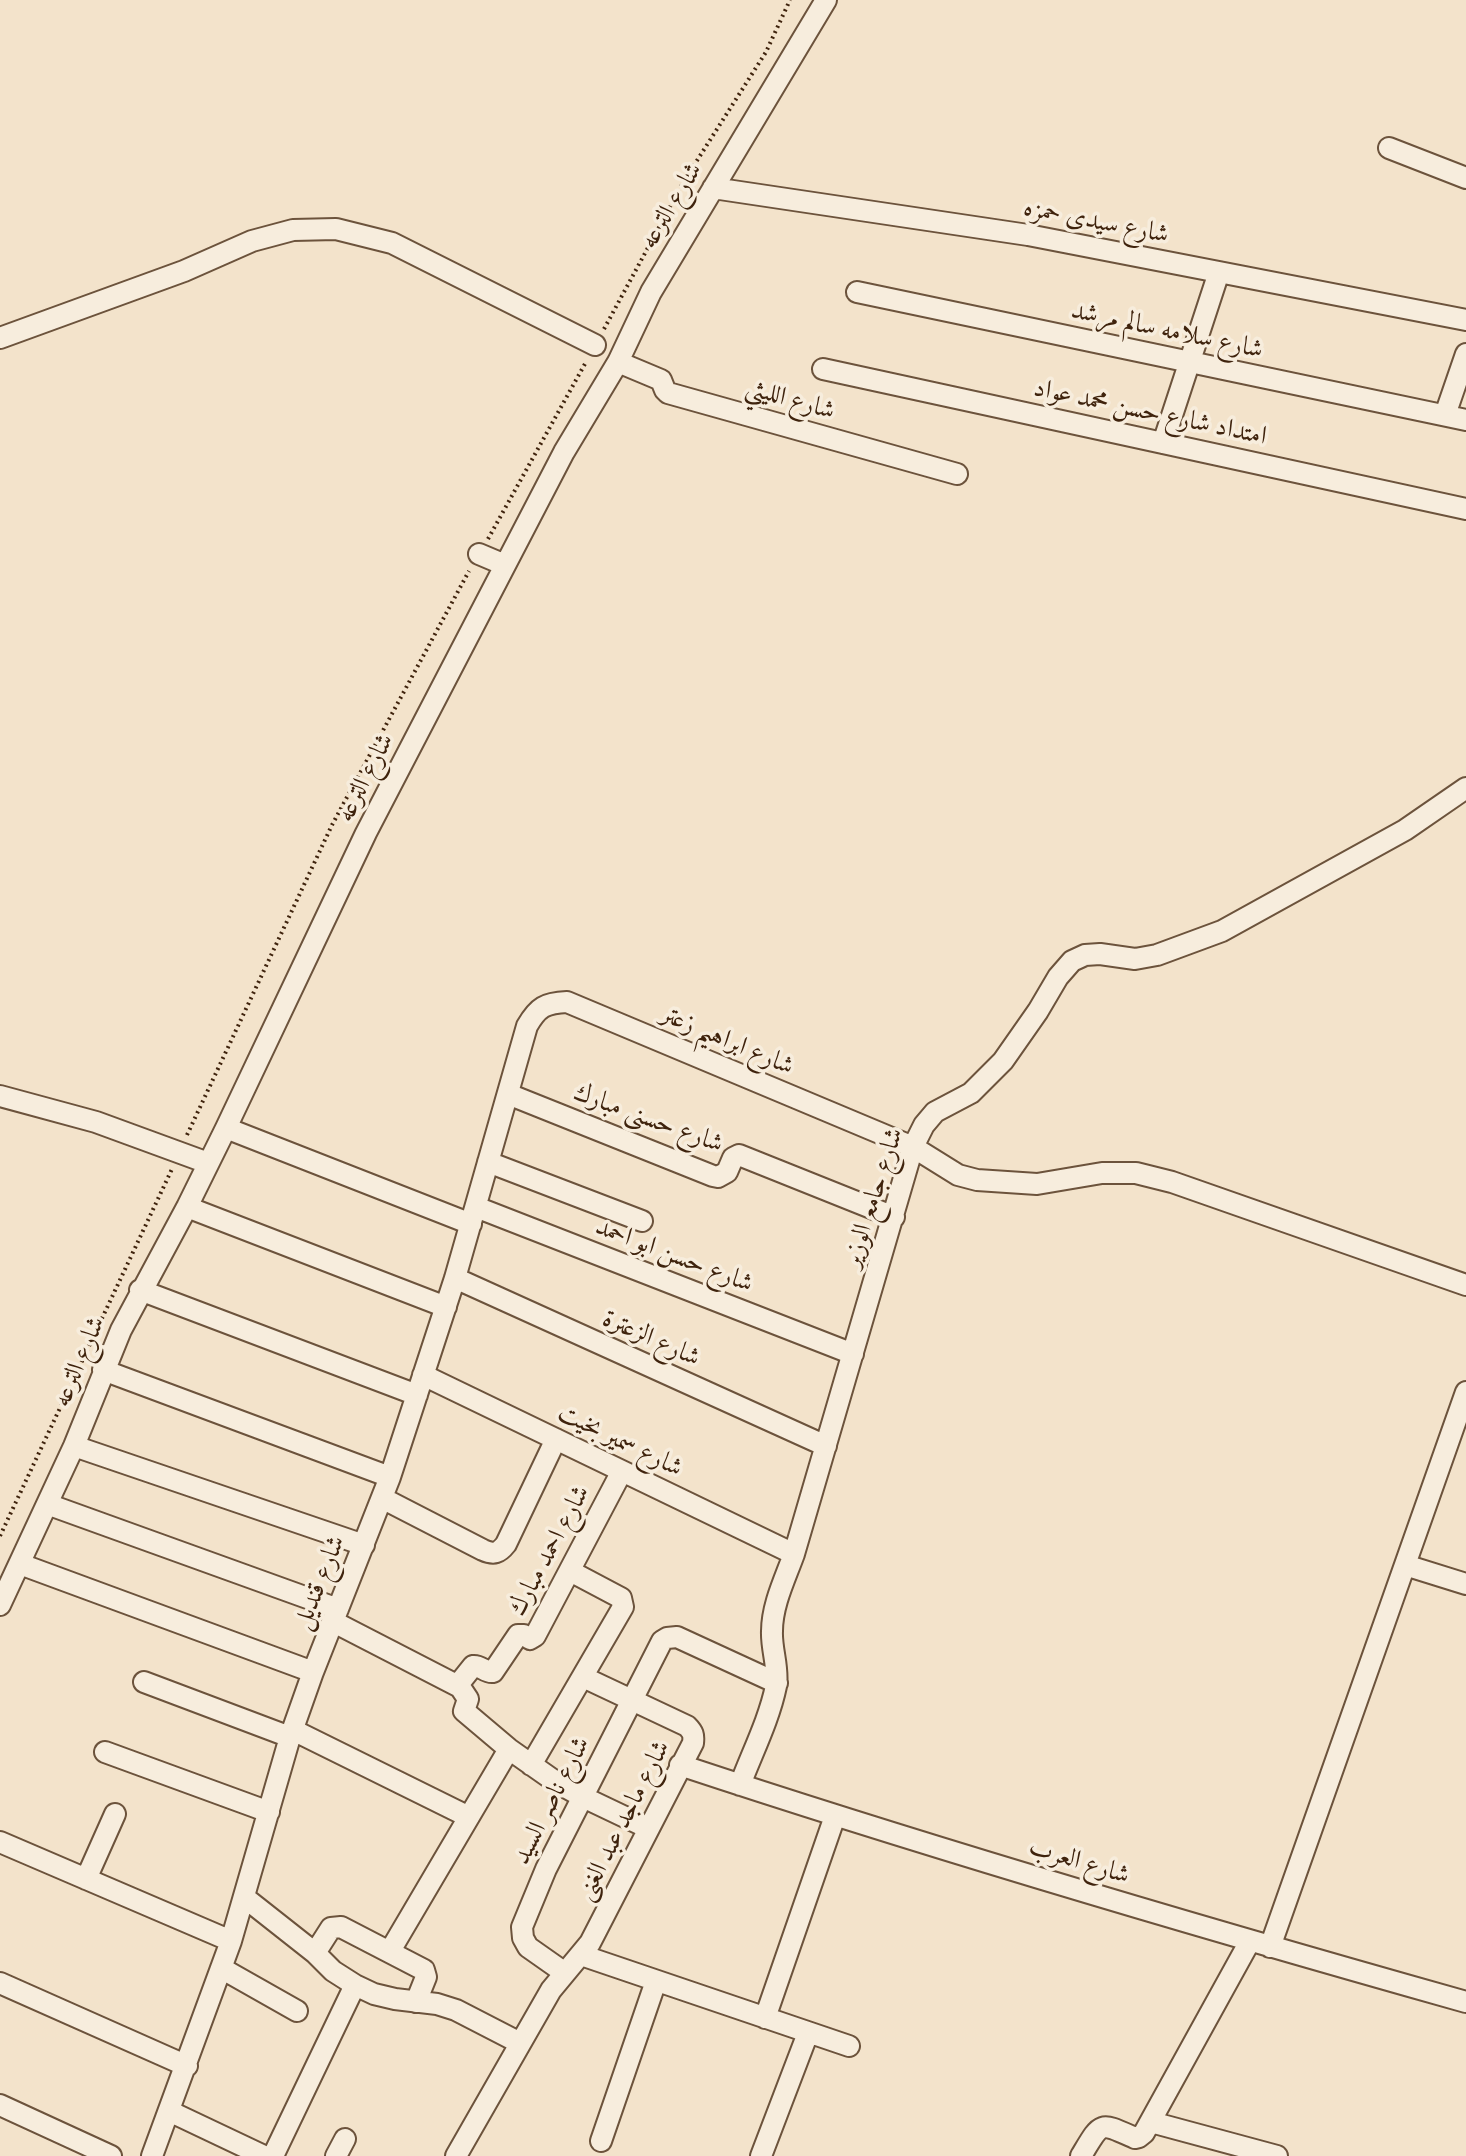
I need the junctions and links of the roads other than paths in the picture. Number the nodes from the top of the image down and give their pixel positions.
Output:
1 (826, 0) edge
2 (1389, 148) dead end
3 (1466, 178) edge
4 (713, 188) junction
5 (1219, 272) junction
6 (857, 292) dead end
7 (1466, 320) edge
8 (0, 338) edge
9 (595, 345) dead end
10 (1466, 354) edge
11 (618, 362) junction
12 (1189, 362) junction
13 (823, 369) dead end
14 (1445, 415) junction
15 (1466, 420) edge
16 (1163, 443) junction
17 (957, 474) dead end
18 (1466, 509) edge
19 (479, 554) dead end
20 (505, 565) junction
21 (1466, 788) edge
22 (527, 1026) joint
23 (508, 1094) junction
24 (0, 1096) edge
25 (226, 1128) junction
26 (913, 1147) junction
27 (488, 1162) junction
28 (208, 1163) junction
29 (187, 1207) junction
30 (473, 1215) junction
31 (894, 1217) junction
32 (642, 1221) dead end
33 (455, 1278) junction
34 (1466, 1285) edge
35 (140, 1290) junction
36 (446, 1307) junction
37 (853, 1354) junction
38 (103, 1370) junction
39 (423, 1375) junction
40 (1466, 1392) edge
41 (417, 1395) junction
42 (556, 1439) junction
43 (74, 1446) junction
44 (826, 1446) junction
45 (622, 1471) junction
46 (390, 1477) junction
47 (382, 1498) junction
48 (47, 1504) junction
49 (364, 1545) junction
50 (794, 1554) junction
51 (20, 1564) junction
52 (1405, 1565) junction
53 (570, 1571) junction
54 (1466, 1584) edge
55 (0, 1605) edge
56 (335, 1615) junction
57 (313, 1672) junction
58 (583, 1677) junction
59 (144, 1682) dead end
60 (777, 1683) junction
61 (460, 1687) junction
62 (632, 1701) junction
63 (292, 1733) junction
64 (509, 1749) junction
65 (105, 1752) dead end
66 (531, 1765) junction
67 (680, 1765) junction
68 (740, 1785) junction
69 (583, 1797) junction
70 (269, 1812) junction
71 (115, 1814) dead end
72 (835, 1816) junction
73 (469, 1817) junction
74 (648, 1828) junction
75 (0, 1842) edge
76 (86, 1879) junction
77 (244, 1897) junction
78 (231, 1941) junction
79 (1250, 1941) junction
80 (1270, 1947) junction
81 (390, 1951) junction
82 (315, 1953) junction
83 (581, 1955) junction
84 (221, 1968) junction
85 (565, 1973) junction
86 (656, 1981) junction
87 (0, 1983) edge
88 (355, 1985) junction
89 (416, 2002) junction
90 (1466, 2002) edge
91 (297, 2011) dead end
92 (765, 2018) junction
93 (808, 2033) junction
94 (520, 2043) junction
95 (849, 2046) dead end
96 (187, 2066) junction
97 (0, 2105) edge
98 (169, 2111) junction
99 (1151, 2122) junction
100 (601, 2141) dead end
101 (111, 2156) edge
102 (152, 2156) edge
103 (264, 2156) edge
104 (273, 2156) edge
105 (456, 2156) edge
106 (761, 2156) edge
107 (1081, 2156) edge
108 (1277, 2156) edge

1 - 4 street, شارع الترعه
2 - 3 street
4 - 5 street, شارع سيدى حمزه
4 - 11 street, شارع الترعه
5 - 7 street, شارع سيدى حمزه
5 - 12 street
6 - 12 street, شارع سلامه سالم مرشد
8 - 9 street
10 - 14 street
11 - 17 street, شارع الليثي
11 - 20 street, شارع الترعه
12 - 14 street, شارع سلامه سالم مرشد
12 - 16 street
13 - 16 street, امتداد شارع حسن محمد عواد
14 - 15 street, شارع سلامه سالم مرشد
16 - 18 street, امتداد شارع حسن محمد عواد
19 - 20 street
20 - 25 street, شارع الترعه
21 - 26 street, شارع جامع الوزير
22 - 23 street, شارع قنديل
22 - 26 street, شارع ابراهيم زعتر
23 - 27 street, شارع قنديل
23 - 31 street, شارع حسنى مبارك
24 - 28 street
25 - 28 street, شارع الترعه
25 - 30 street, شارع حسن ابو احمد
26 - 31 street, شارع جامع الوزير
26 - 34 street, شارع ابراهيم زعتر
27 - 30 street, شارع قنديل
27 - 32 street
28 - 29 street, شارع الترعه
29 - 35 street, شارع الترعه
29 - 36 street
30 - 33 street, شارع قنديل
30 - 37 street, شارع حسن ابو احمد
31 - 37 street, شارع جامع الوزير
33 - 36 street, شارع قنديل
33 - 44 street, شارع الزعترة
35 - 38 street, شارع الترعه
35 - 41 street
36 - 39 street, شارع قنديل
37 - 44 street, شارع جامع الوزير
38 - 43 street, شارع الترعه
38 - 46 street
39 - 41 street, شارع قنديل
39 - 42 street, شارع سمير بخيت
40 - 52 street
41 - 46 street, شارع قنديل
42 - 45 street, شارع سمير بخيت
42 - 47 street
43 - 48 street, شارع الترعه
43 - 49 street
44 - 50 street, شارع جامع الوزير
45 - 50 street, شارع سمير بخيت
45 - 53 street, شارع احمد مبارك
46 - 47 street, شارع قنديل
47 - 49 street, شارع قنديل
48 - 51 street, شارع الترعه
48 - 56 street
49 - 56 street, شارع قنديل
50 - 60 street, شارع جامع الوزير
51 - 55 street, شارع الترعه
51 - 57 street
52 - 54 street
52 - 80 street
53 - 58 street
53 - 61 street, شارع احمد مبارك
56 - 57 street, شارع قنديل
56 - 61 street
57 - 63 street, شارع قنديل
58 - 62 street, شارع ماجد عبد الغنى
58 - 66 street
59 - 63 street
60 - 62 street, شارع ناصر السيد
60 - 68 street, شارع جامع الوزير
61 - 64 street
62 - 67 street, شارع ماجد عبد الغنى
62 - 69 street, شارع ناصر السيد
63 - 70 street, شارع قنديل
63 - 73 street
64 - 66 street
64 - 73 street
65 - 70 street
66 - 69 street
67 - 68 street, شارع العرب
67 - 74 street, شارع ماجد عبد الغنى
68 - 72 street, شارع العرب
69 - 74 street
69 - 85 street, شارع ناصر السيد
70 - 77 street, شارع قنديل
71 - 76 street
72 - 79 street, شارع العرب
72 - 92 street
73 - 81 street
74 - 83 street, شارع ماجد عبد الغنى
75 - 76 street
76 - 78 street
77 - 78 street, شارع قنديل
77 - 82 street
78 - 84 street, شارع قنديل
79 - 80 street, شارع العرب
79 - 99 street
80 - 90 street, شارع العرب
81 - 82 street
81 - 89 street
82 - 88 street
83 - 85 street, شارع ماجد عبد الغنى
83 - 86 street
84 - 91 street
84 - 96 street, شارع قنديل
85 - 94 street, شارع ماجد عبد الغنى
86 - 92 street
86 - 100 street
87 - 96 street
88 - 89 street
88 - 104 street
89 - 94 street
92 - 93 street
93 - 95 street
93 - 106 street
94 - 105 street, شارع ماجد عبد الغنى
96 - 98 street, شارع قنديل
97 - 101 street
98 - 102 street, شارع قنديل
98 - 103 street
99 - 107 street
99 - 108 street

